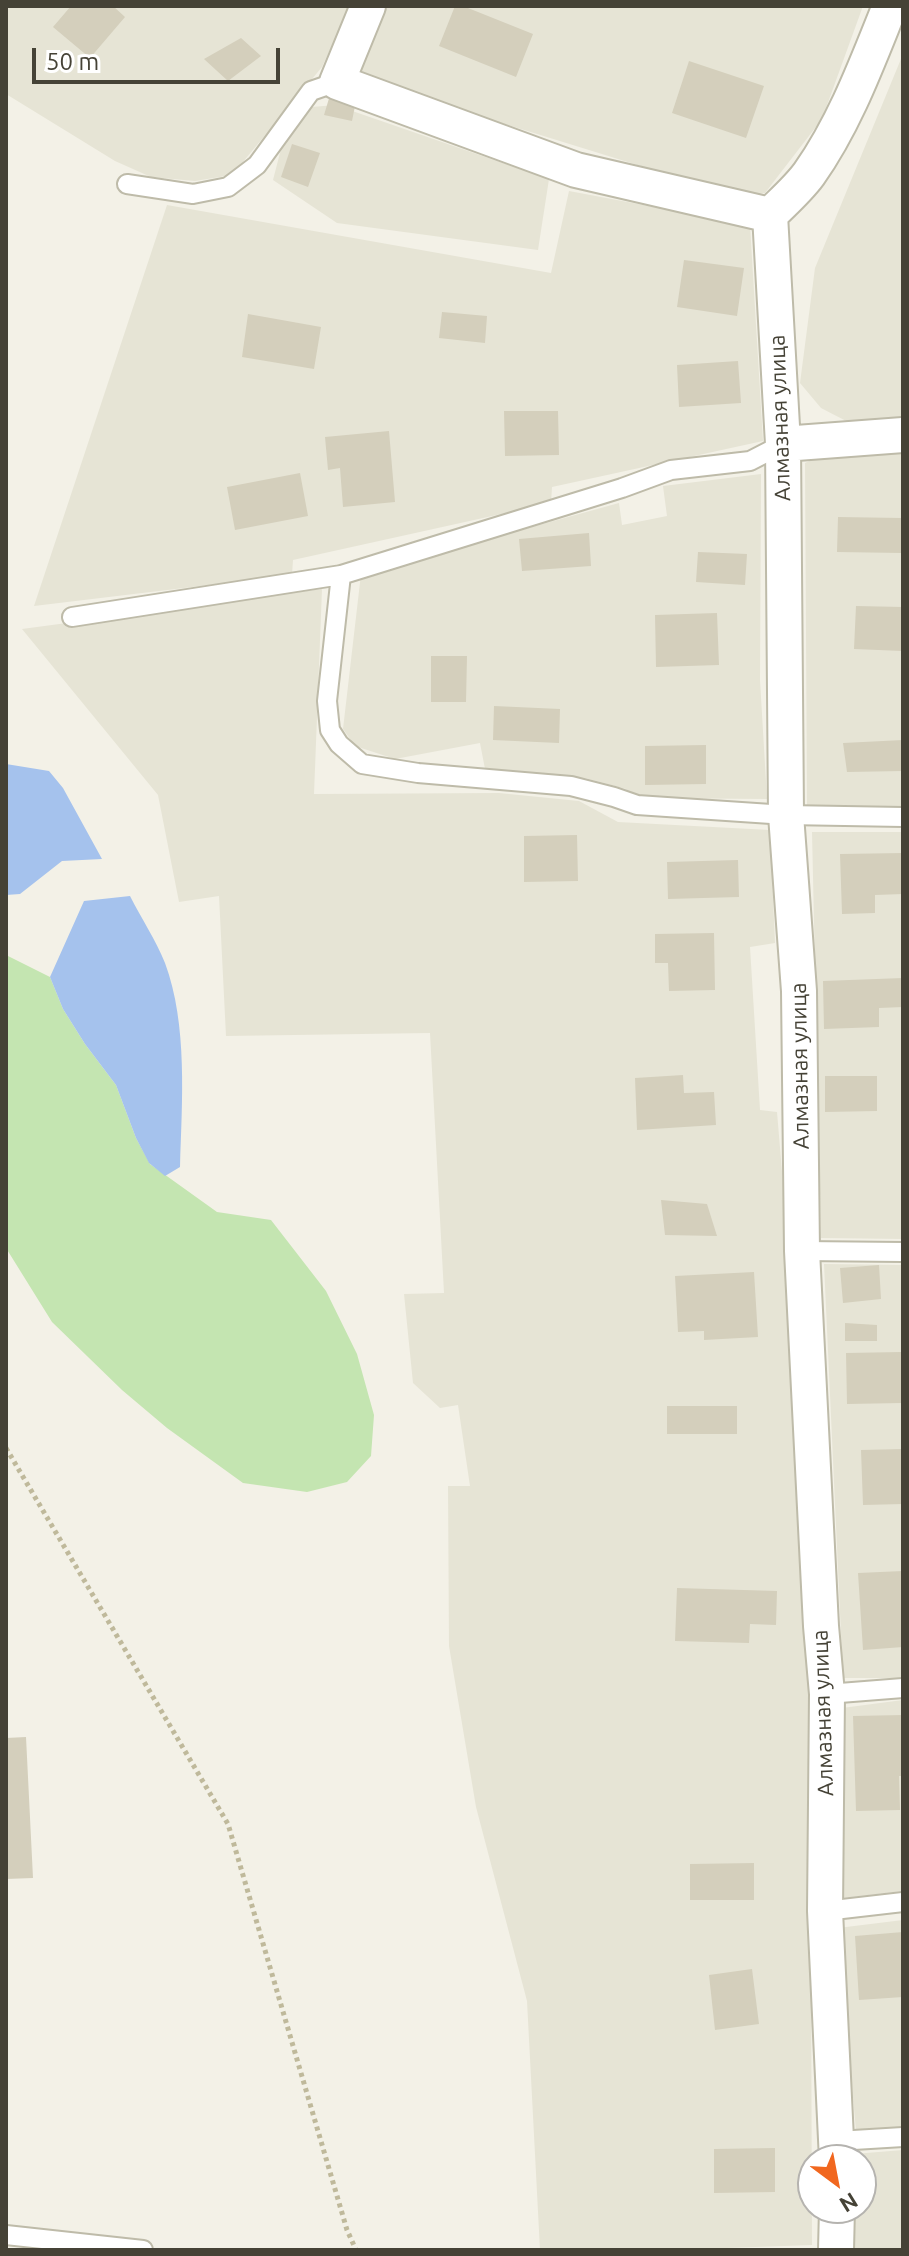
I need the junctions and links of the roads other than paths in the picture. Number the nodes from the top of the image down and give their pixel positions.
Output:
1 (368, 6) edge
2 (890, 6) edge
3 (337, 82) junction
4 (127, 184) dead end
5 (770, 215) junction
6 (903, 435) edge
7 (783, 444) junction
8 (341, 575) junction
9 (72, 617) dead end
10 (786, 815) junction
11 (903, 817) edge
12 (802, 1251) junction
13 (903, 1252) edge
14 (903, 1688) edge
15 (827, 1694) junction
16 (903, 1902) edge
17 (825, 1911) junction
18 (903, 2137) edge
19 (837, 2144) edge
20 (870, 2144) edge
21 (837, 2224) edge
22 (6, 2235) edge
23 (143, 2250) edge
24 (836, 2250) edge

1 - 3 street
2 - 5 street
3 - 4 lane
3 - 5 street
5 - 7 street, Алмазная улица
6 - 7 street
7 - 8 lane
7 - 10 street, Алмазная улица
8 - 9 lane
8 - 10 lane
10 - 11 lane
10 - 12 street, Алмазная улица
12 - 13 lane
12 - 15 street, Алмазная улица
14 - 15 lane
15 - 17 street, Алмазная улица
16 - 17 lane
17 - 19 street, Алмазная улица
18 - 20 lane
21 - 24 street
22 - 23 lane

